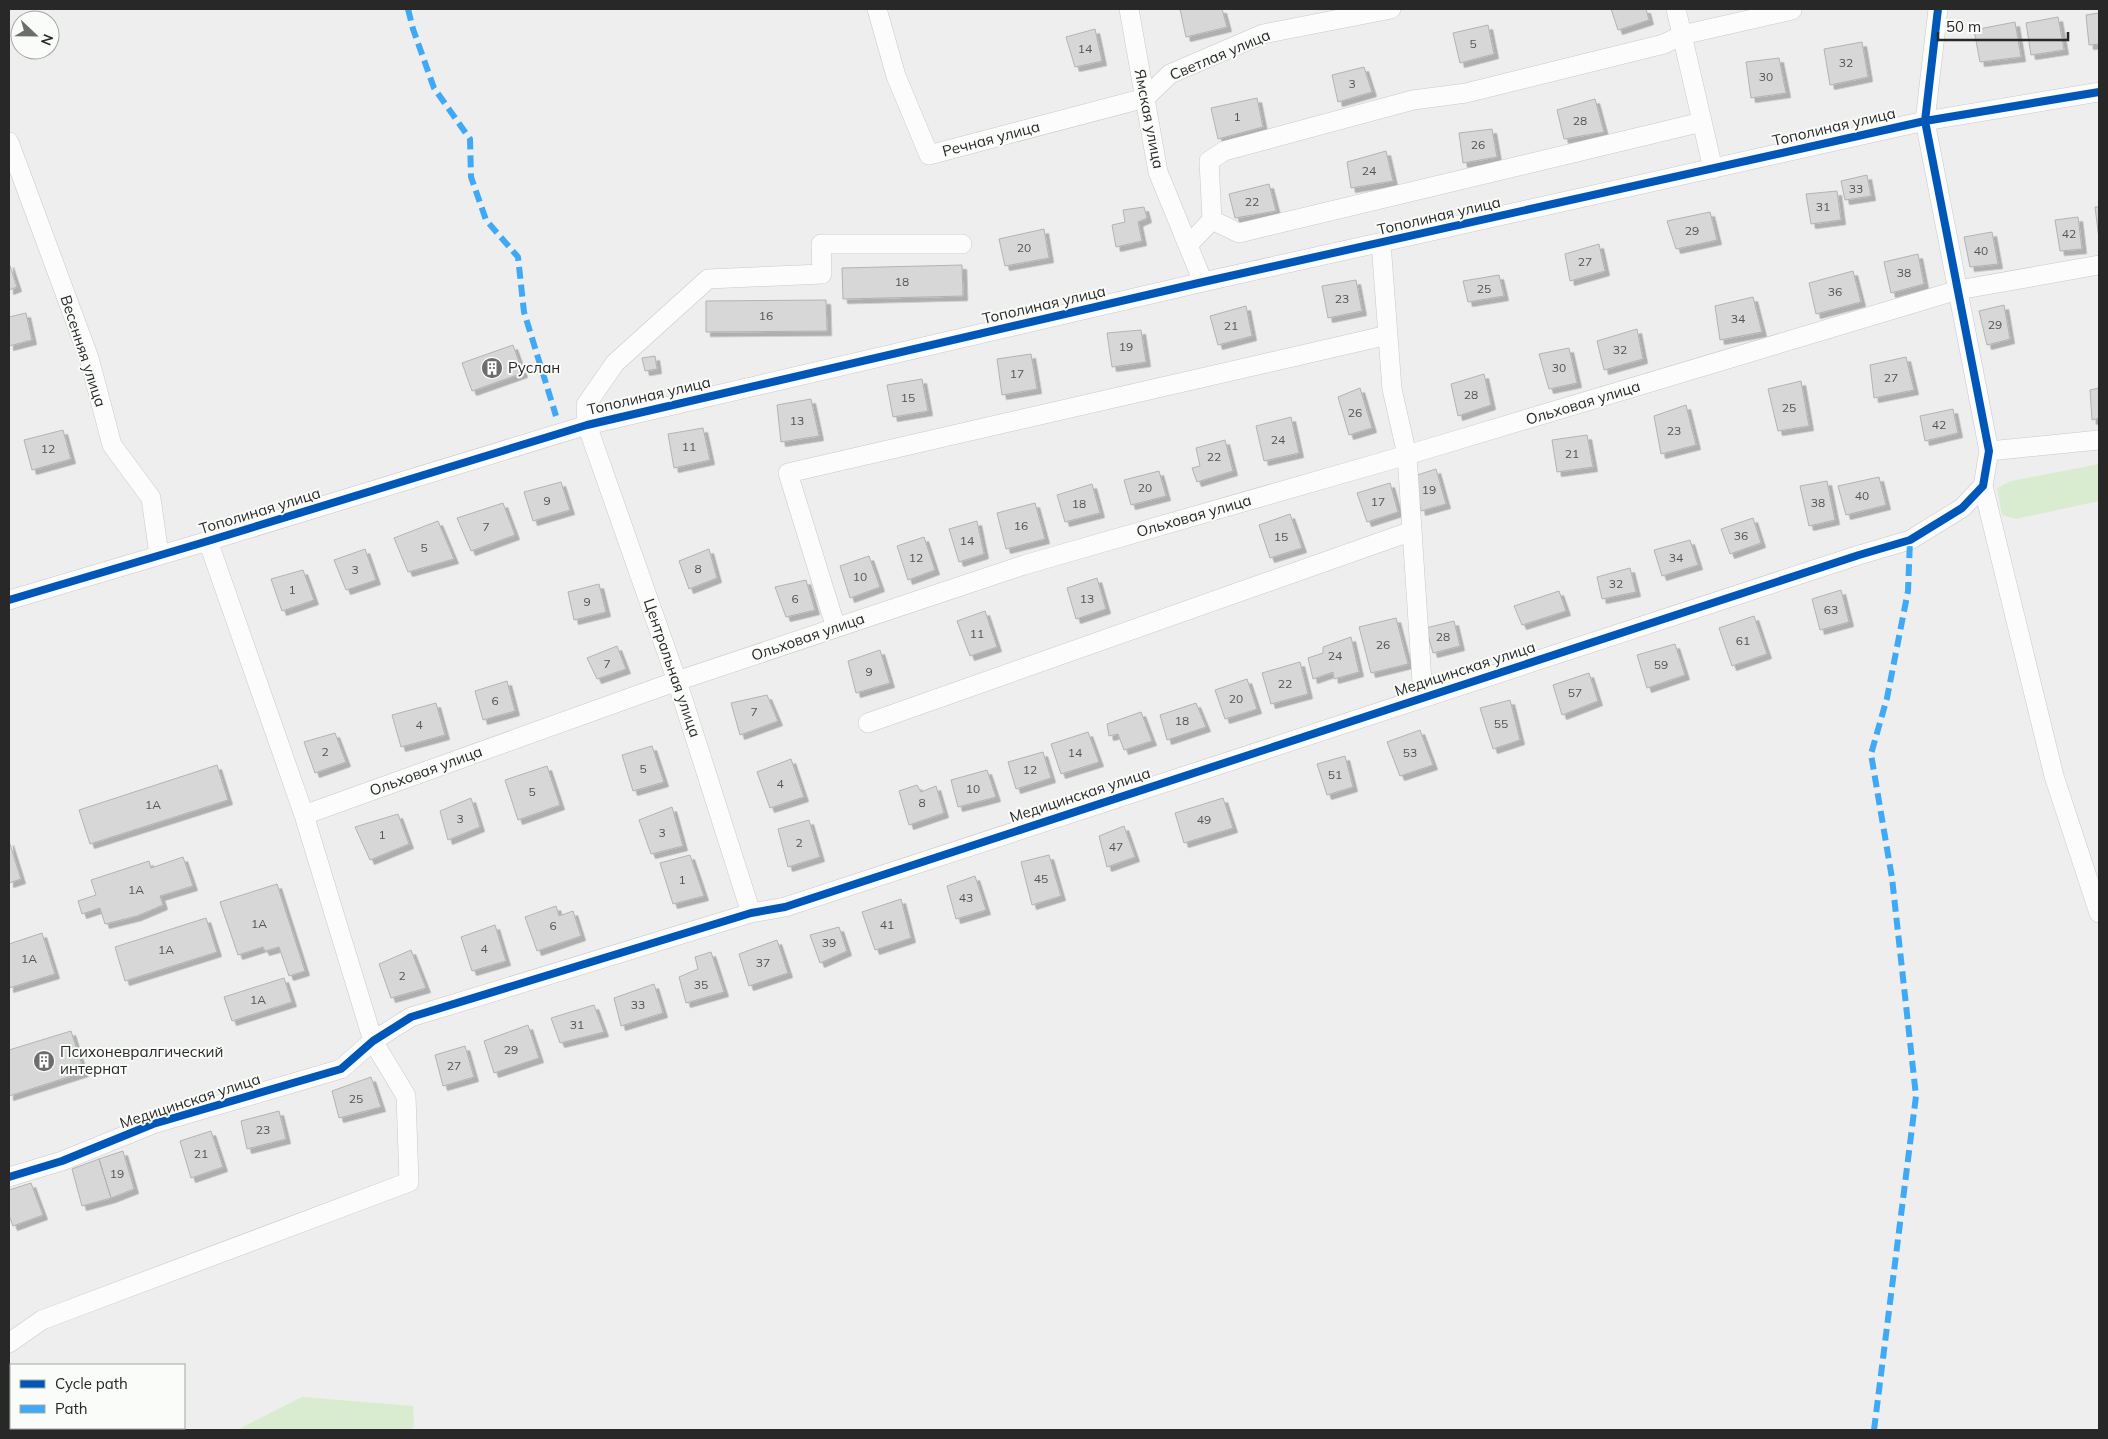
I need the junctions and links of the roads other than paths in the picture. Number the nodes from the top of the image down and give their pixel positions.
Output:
1 (876, 9) edge
2 (1129, 9) edge
3 (1391, 9) edge
4 (1676, 9) edge
5 (1938, 9) edge
6 (1792, 10) dead end
7 (1682, 35) junction
8 (2099, 92) edge
9 (1145, 98) junction
10 (1925, 121) junction
11 (1702, 122) junction
12 (9, 142) edge
13 (1713, 169) junction
14 (1212, 220) junction
15 (1382, 243) junction
16 (962, 244) dead end
17 (1188, 245) junction
18 (2099, 265) edge
19 (1203, 282) junction
20 (1958, 290) junction
21 (1388, 335) junction
22 (587, 424) junction
23 (2099, 440) edge
24 (1989, 451) junction
25 (1407, 455) junction
26 (1983, 486) junction
27 (1412, 531) junction
28 (208, 541) junction
29 (159, 555) junction
30 (9, 600) edge
31 (836, 628) junction
32 (677, 682) junction
33 (1424, 697) junction
34 (868, 723) dead end
35 (304, 815) junction
36 (752, 913) junction
37 (2099, 913) edge
38 (373, 1041) junction
39 (9, 1177) edge
40 (9, 1343) edge

1 - 9 street, Речная улица
2 - 9 street, Ямская улица
3 - 9 street, Светлая улица
4 - 7 street
5 - 10 street
6 - 7 street
7 - 11 street
7 - 14 street
8 - 10 street, Тополиная улица
9 - 17 street, Ямская улица
10 - 13 street, Тополиная улица
10 - 20 street
11 - 13 street
11 - 14 street
12 - 29 street, Весенняя улица
13 - 15 street, Тополиная улица
14 - 17 street
15 - 19 street, Тополиная улица
15 - 21 street
16 - 22 street
17 - 19 street, Ямская улица
18 - 20 street, Ольховая улица
19 - 22 street, Тополиная улица
20 - 24 street
20 - 25 street, Ольховая улица
21 - 25 street
21 - 31 street
22 - 28 street, Тополиная улица
22 - 32 street, Центральная улица
23 - 24 street
24 - 26 street
25 - 27 street
25 - 31 street, Ольховая улица
26 - 33 street, Медицинская улица
26 - 37 street
27 - 33 street
27 - 34 street
28 - 29 street, Тополиная улица
28 - 35 street
29 - 30 street, Тополиная улица
31 - 32 street, Ольховая улица
32 - 35 street, Ольховая улица
32 - 36 street, Центральная улица
33 - 36 street, Медицинская улица
35 - 38 street
36 - 38 street, Медицинская улица
38 - 39 street, Медицинская улица
38 - 40 street

